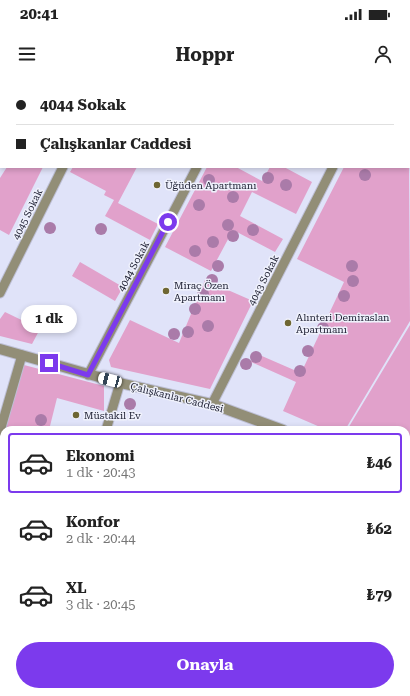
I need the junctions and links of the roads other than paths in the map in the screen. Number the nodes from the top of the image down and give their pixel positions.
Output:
1 (62, 168) edge
2 (196, 168) edge
3 (332, 168) edge
4 (0, 293) edge
5 (0, 349) edge
6 (22, 355) junction
7 (88, 375) junction
8 (120, 383) junction
9 (212, 404) junction
10 (1, 426) edge
11 (107, 426) edge
12 (272, 426) edge

1 - 4 lane, 4045 Sokak
2 - 7 lane, 4044 Sokak
3 - 9 lane, 4043 Sokak
5 - 6 street, Çalışkanlar Caddesi
6 - 7 street, Çalışkanlar Caddesi
6 - 10 lane
7 - 8 street, Çalışkanlar Caddesi
8 - 9 street, Çalışkanlar Caddesi
8 - 11 lane
9 - 12 street, Çalışkanlar Caddesi

